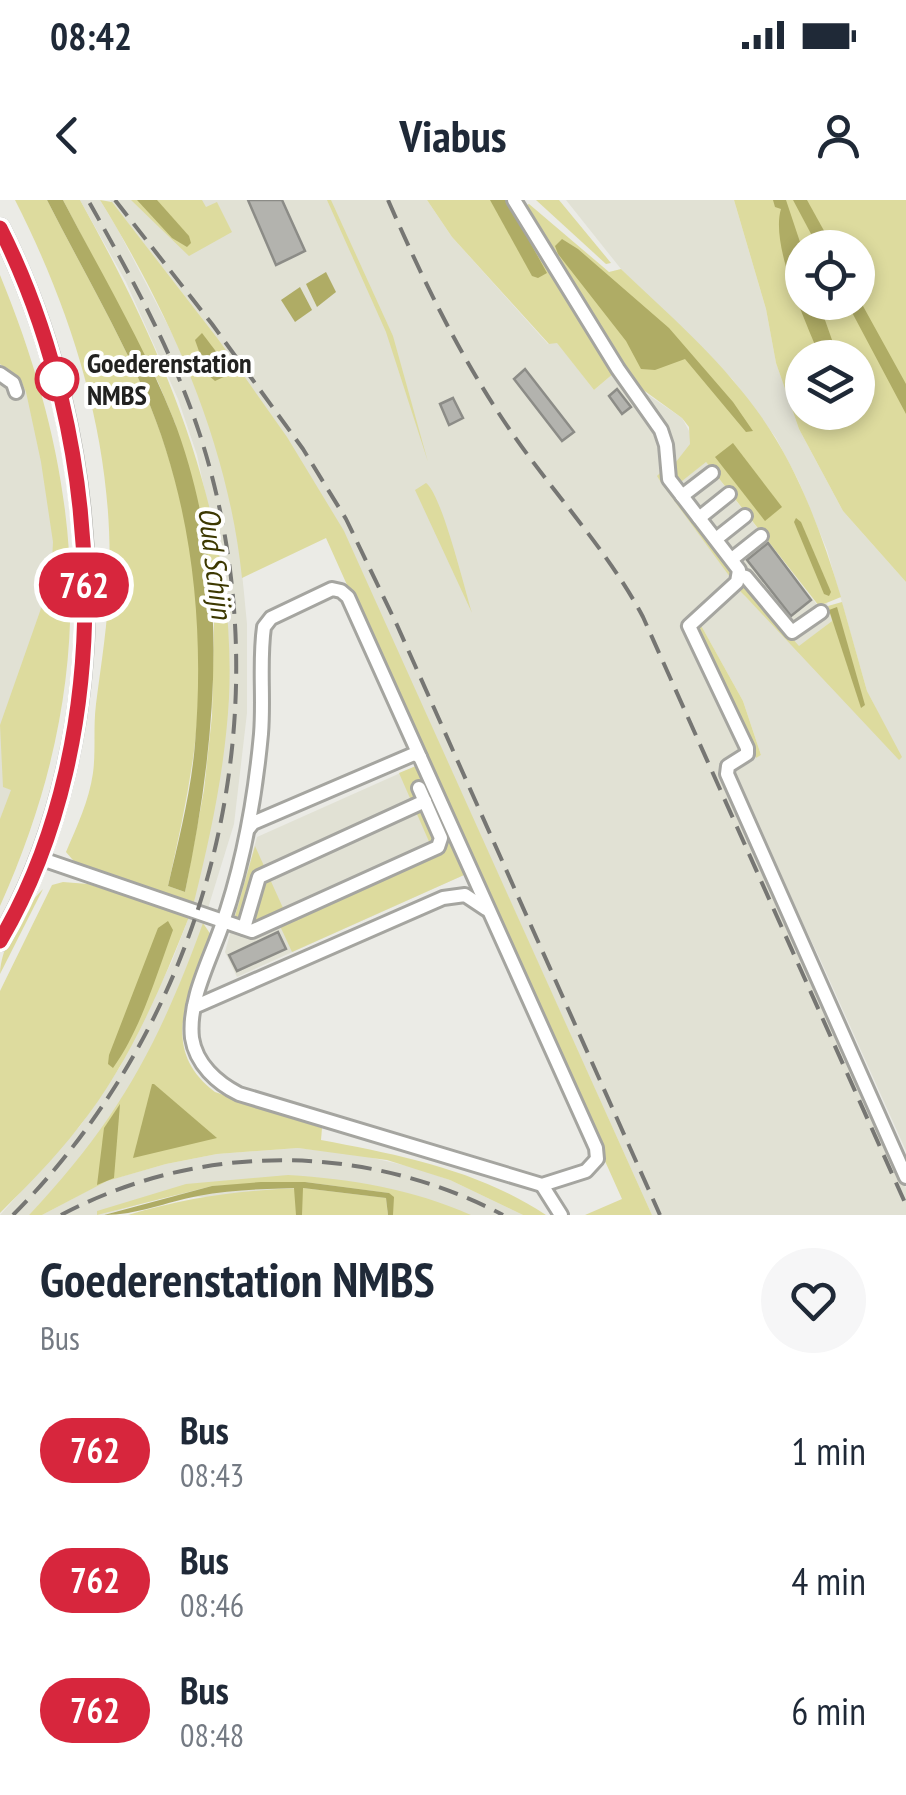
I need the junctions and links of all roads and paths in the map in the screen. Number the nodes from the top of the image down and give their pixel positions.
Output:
1 (514, 200) edge
2 (0, 228) edge
3 (0, 374) edge
4 (16, 392) dead end
5 (712, 473) dead end
6 (729, 494) dead end
7 (682, 496) junction
8 (746, 516) dead end
9 (699, 518) junction
10 (761, 536) dead end
11 (716, 539) junction
12 (732, 560) junction
13 (740, 575) junction
14 (821, 612) dead end
15 (420, 757) junction
16 (249, 828) junction
17 (39, 858) junction
18 (490, 915) junction
19 (224, 922) junction
20 (244, 928) junction
21 (0, 941) edge
22 (194, 1007) junction
23 (906, 1177) edge
24 (542, 1185) junction
25 (561, 1215) edge

1 - 7 street
2 - 17 main road
3 - 4 street
5 - 7 street
6 - 9 street
7 - 9 street
8 - 11 street
9 - 11 street
10 - 12 street
11 - 12 street
12 - 13 street
13 - 14 street
13 - 23 street
15 - 16 street
15 - 16 street
15 - 18 street
16 - 19 street
17 - 19 street
17 - 21 main road
18 - 22 street
18 - 24 street
19 - 20 street
19 - 22 street
20 - 20 street
22 - 24 street
24 - 25 street

